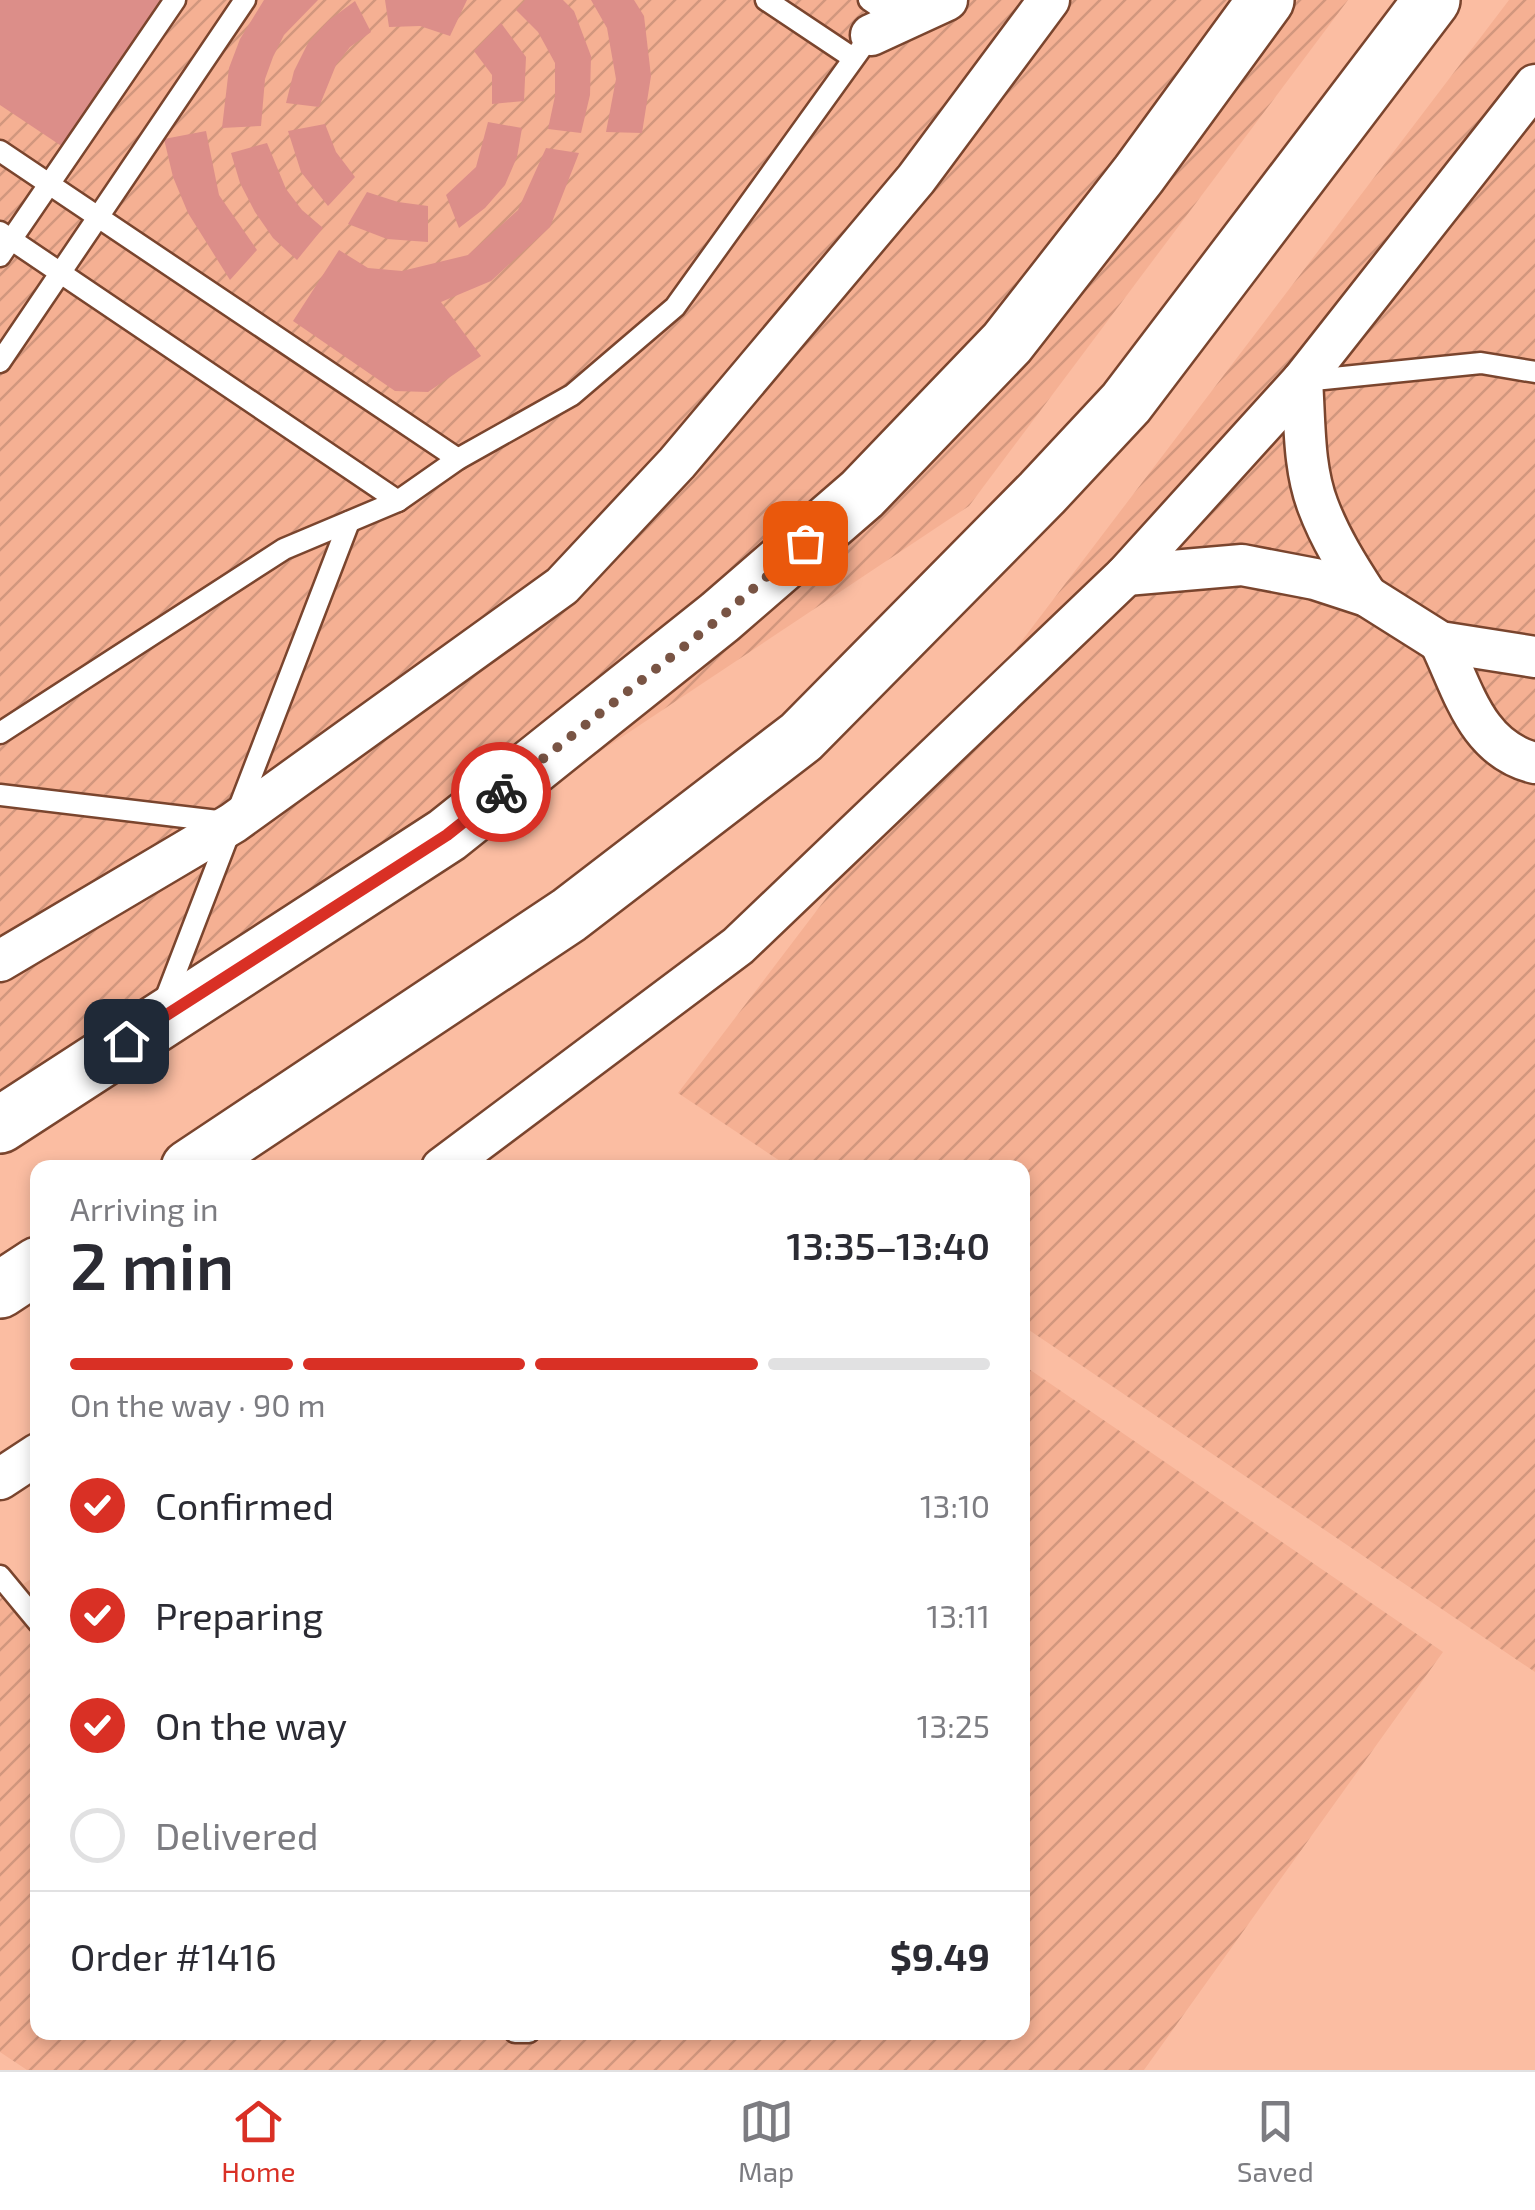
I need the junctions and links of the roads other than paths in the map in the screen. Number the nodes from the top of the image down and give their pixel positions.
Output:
1 (174, 0) edge
2 (245, 0) edge
3 (766, 0) edge
4 (947, 0) edge
5 (1049, 0) edge
6 (1266, 0) edge
7 (1432, 0) edge
8 (875, 21) edge
9 (1535, 86) edge
10 (0, 151) edge
11 (49, 184) junction
12 (98, 217) junction
13 (4, 242) edge
14 (60, 272) junction
15 (0, 362) edge
16 (1535, 372) edge
17 (1302, 381) junction
18 (458, 459) junction
19 (398, 500) junction
20 (349, 522) junction
21 (1126, 575) junction
22 (1367, 596) junction
23 (1440, 642) junction
24 (1535, 656) edge
25 (0, 732) edge
26 (1535, 764) edge
27 (0, 795) edge
28 (233, 823) junction
29 (0, 961) edge
30 (157, 1020) junction
31 (0, 1125) edge
32 (201, 1160) edge
33 (453, 1160) edge
34 (30, 1271) edge
35 (0, 1290) edge
36 (30, 1459) edge
37 (0, 1479) edge
38 (0, 1576) edge
39 (30, 1612) edge

1 - 11 lane
2 - 12 lane
3 - 8 lane
4 - 8 street
5 - 28 street
6 - 30 highway
7 - 32 highway
8 - 18 lane
9 - 17 street
10 - 11 lane
11 - 12 lane
11 - 13 lane
12 - 14 lane
12 - 18 lane
13 - 14 lane
14 - 15 lane
14 - 19 lane
16 - 17 lane
17 - 21 street
17 - 22 street
18 - 19 lane
19 - 20 lane
20 - 25 lane
20 - 28 lane
21 - 22 street
21 - 33 street
22 - 23 street
23 - 24 street
23 - 26 street
27 - 28 lane
28 - 29 street
28 - 30 lane
30 - 31 highway
34 - 35 highway
36 - 37 street
38 - 39 lane

